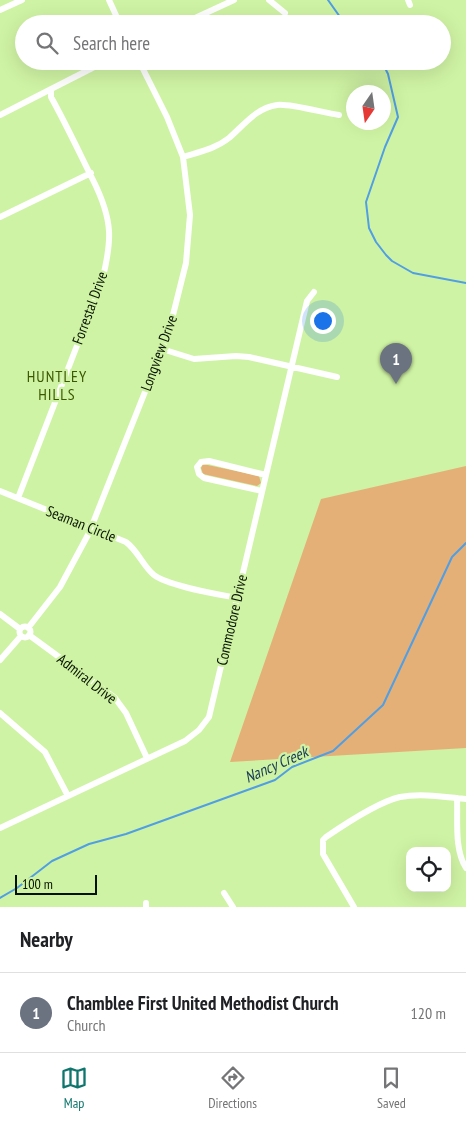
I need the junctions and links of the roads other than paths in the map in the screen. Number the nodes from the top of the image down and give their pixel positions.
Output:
1 (22, 0) edge
2 (109, 0) edge
3 (234, 0) edge
4 (269, 0) edge
5 (0, 10) edge
6 (285, 13) dead end
7 (116, 15) edge
8 (202, 15) edge
9 (89, 70) edge
10 (144, 70) edge
11 (51, 90) junction
12 (0, 115) edge
13 (338, 115) dead end
14 (183, 157) junction
15 (91, 173) junction
16 (0, 217) edge
17 (314, 292) dead end
18 (162, 349) junction
19 (292, 366) junction
20 (337, 377) dead end
21 (266, 474) junction
22 (0, 491) edge
23 (262, 491) junction
24 (18, 498) junction
25 (91, 527) junction
26 (237, 598) junction
27 (0, 614) edge
28 (28, 628) junction
29 (20, 632) junction
30 (29, 635) junction
31 (0, 660) edge
32 (0, 714) edge
33 (147, 758) junction
34 (68, 796) junction
35 (457, 798) junction
36 (466, 799) edge
37 (0, 828) edge
38 (466, 868) edge
39 (224, 893) dead end
40 (233, 907) edge
41 (354, 907) edge

1 - 5 street
2 - 7 street
3 - 8 street
4 - 6 street
9 - 11 street
10 - 14 street, Longview Drive
11 - 12 street
11 - 15 street, Forrestal Drive
13 - 14 street
14 - 18 street, Longview Drive
15 - 16 street
15 - 24 street, Forrestal Drive
17 - 19 street, Commodore Drive
18 - 19 street
18 - 25 street, Longview Drive
19 - 20 street
19 - 21 street, Commodore Drive
21 - 23 street, Commodore Drive
21 - 23 street
22 - 24 street, Seaman Circle
23 - 26 street, Commodore Drive
24 - 25 street, Seaman Circle
25 - 26 street, Seaman Circle
25 - 28 street, Longview Drive
26 - 33 street, Commodore Drive
27 - 29 street
28 - 29 street
28 - 30 street
29 - 30 street
29 - 31 street
30 - 33 street, Admiral Drive
32 - 34 street
33 - 34 street, Commodore Drive
34 - 37 street, Commodore Drive
35 - 36 street
35 - 38 street
35 - 41 street
39 - 40 street

